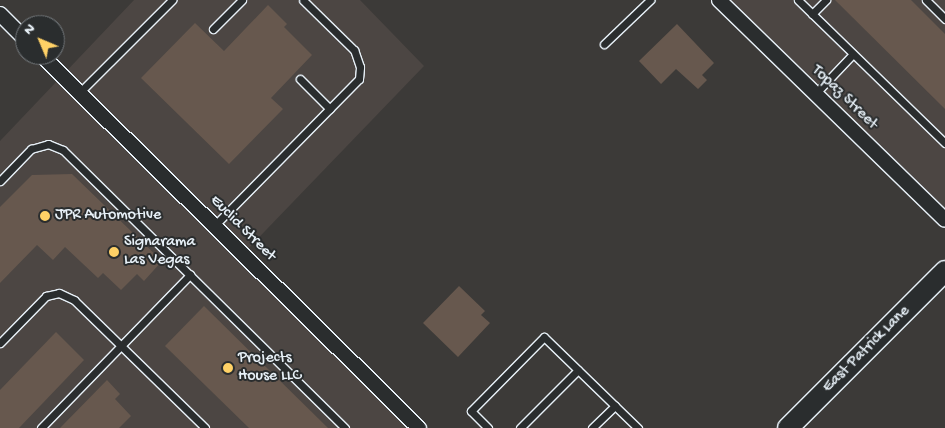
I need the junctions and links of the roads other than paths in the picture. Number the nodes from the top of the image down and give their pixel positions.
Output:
1 (172, 0) edge
2 (242, 0) edge
3 (303, 0) edge
4 (650, 0) edge
5 (719, 0) edge
6 (798, 0) edge
7 (826, 0) edge
8 (926, 0) edge
9 (0, 14) edge
10 (812, 14) junction
11 (945, 19) edge
12 (15, 29) edge
13 (213, 29) dead end
14 (604, 44) dead end
15 (853, 54) junction
16 (50, 65) edge
17 (300, 79) dead end
18 (79, 93) junction
19 (815, 94) junction
20 (330, 109) junction
21 (945, 142) edge
22 (0, 181) edge
23 (945, 220) edge
24 (214, 226) junction
25 (944, 273) edge
26 (190, 275) junction
27 (0, 343) edge
28 (120, 345) junction
29 (578, 370) junction
30 (615, 406) junction
31 (41, 428) edge
32 (205, 428) edge
33 (345, 428) edge
34 (419, 428) edge
35 (488, 428) edge
36 (520, 428) edge
37 (592, 428) edge
38 (638, 428) edge
39 (788, 428) edge

1 - 18 lane
2 - 13 lane
3 - 20 lane
4 - 14 lane
5 - 19 street, Topaz Street
6 - 10 lane
7 - 10 lane
8 - 11 lane
9 - 12 street
10 - 15 lane
15 - 19 lane
15 - 21 lane
16 - 18 street, Euclid Street
17 - 20 lane
18 - 24 street, Euclid Street
19 - 23 street, Topaz Street
20 - 24 lane
22 - 26 lane
24 - 34 street, Euclid Street
25 - 39 main road, East Patrick Lane
26 - 28 lane
26 - 33 lane
27 - 28 lane
28 - 31 lane
28 - 32 lane
29 - 30 lane
29 - 35 lane
29 - 36 lane
30 - 37 lane
30 - 38 lane

